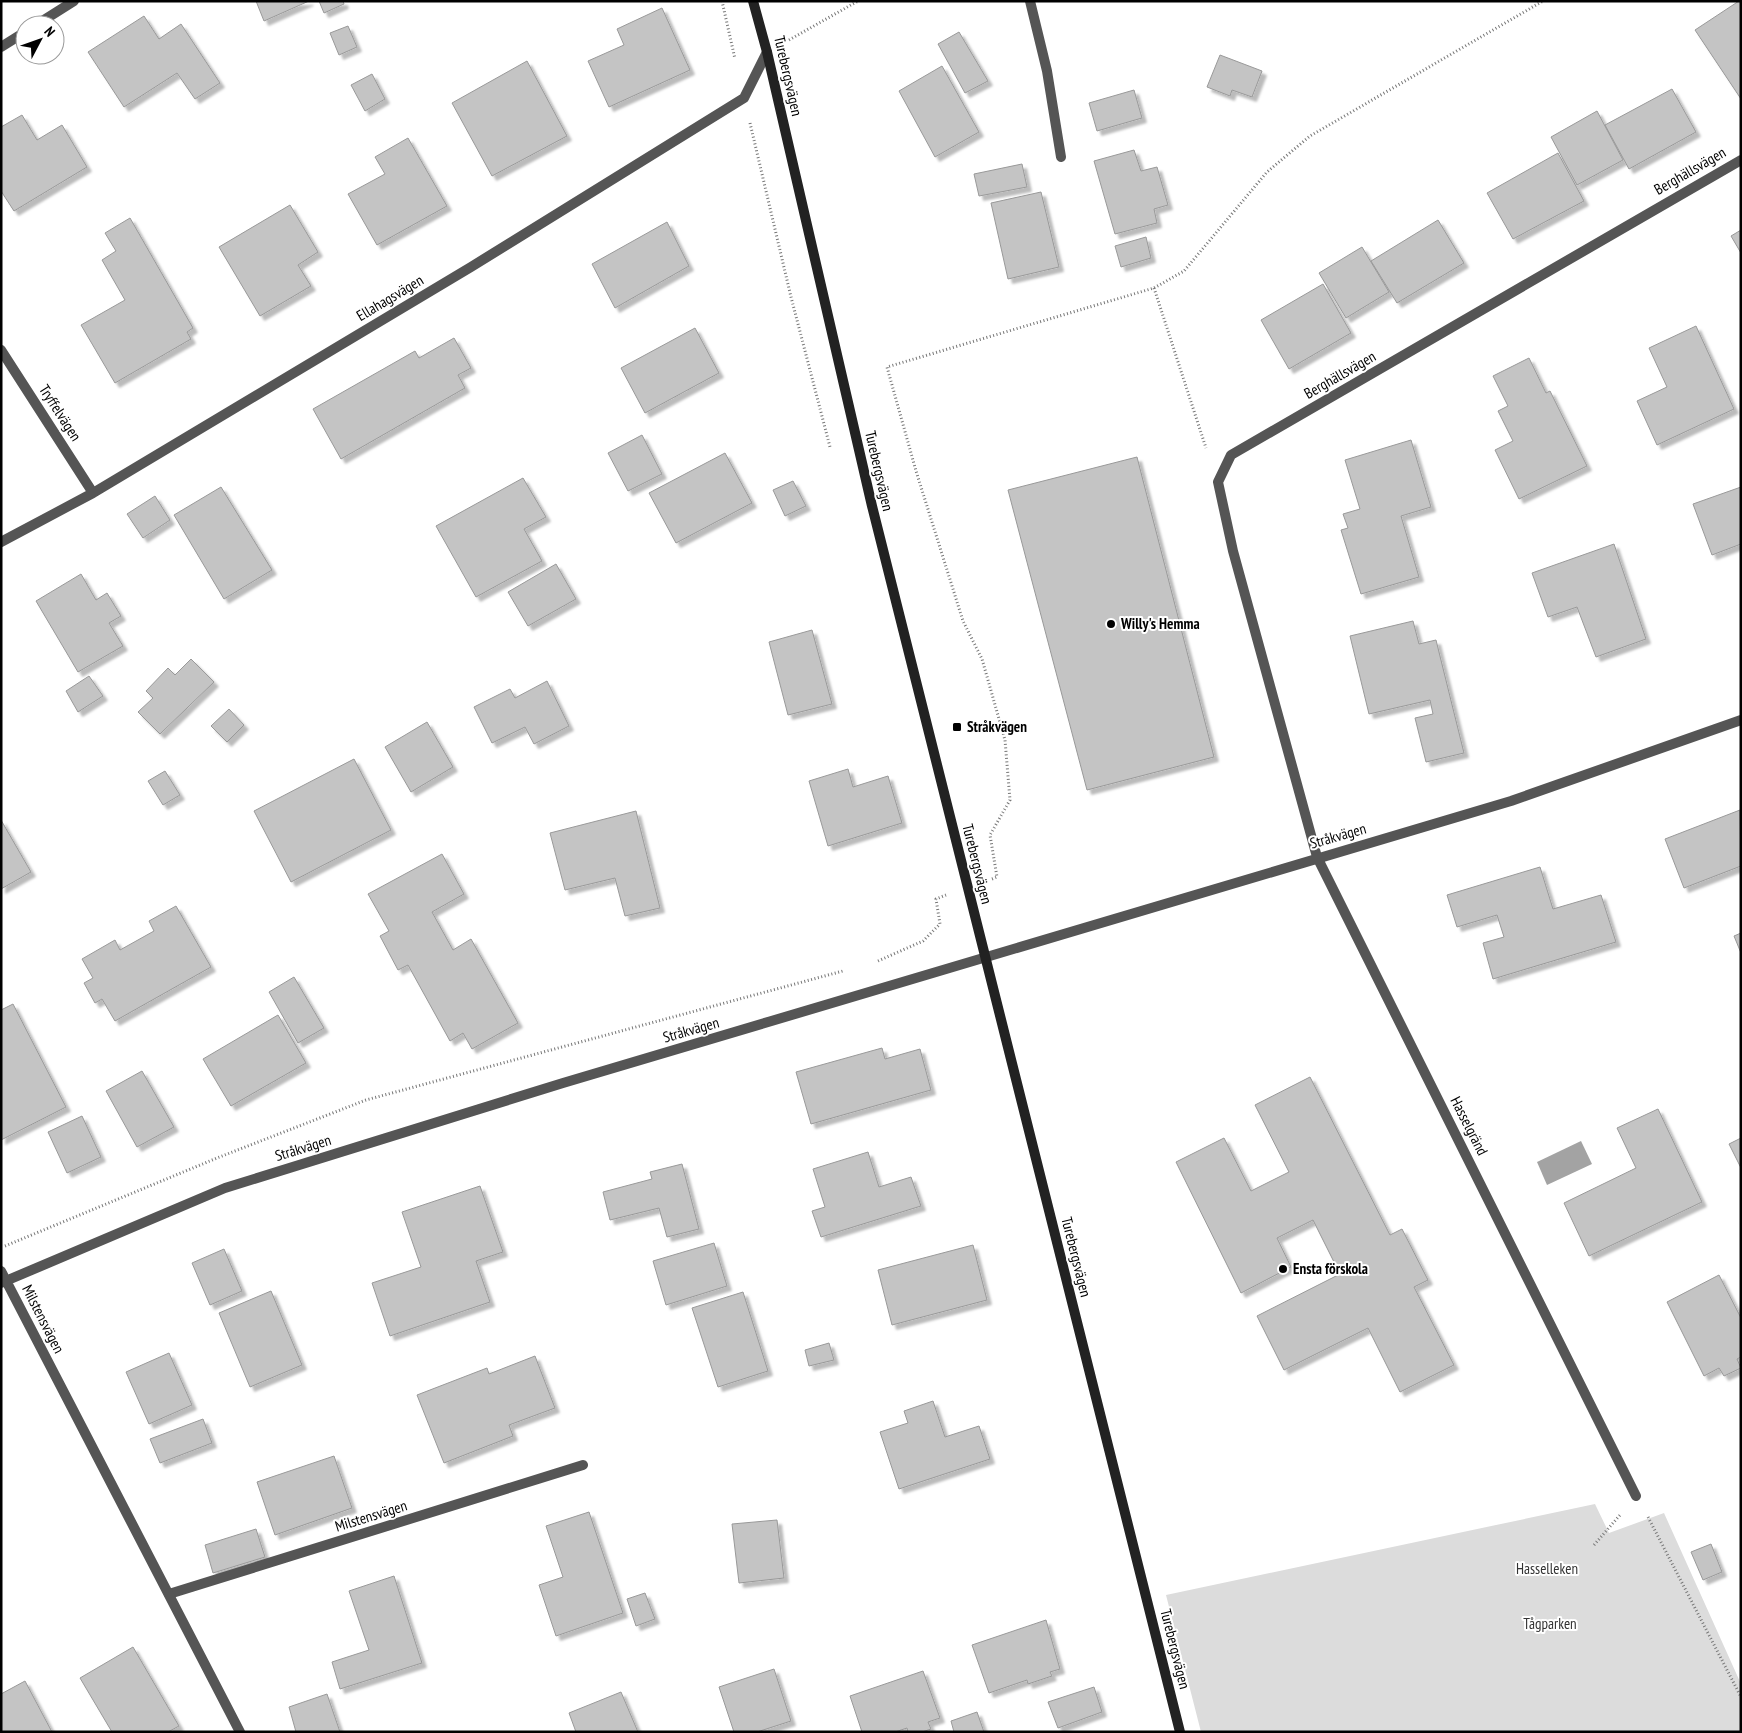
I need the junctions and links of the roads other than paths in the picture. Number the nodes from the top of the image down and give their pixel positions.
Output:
1 (74, 1) edge
2 (753, 1) edge
3 (1030, 1) edge
4 (52, 15) edge
5 (15, 38) edge
6 (1, 47) edge
7 (767, 52) junction
8 (1061, 157) dead end
9 (1741, 160) edge
10 (1, 350) edge
11 (92, 493) junction
12 (1, 542) edge
13 (1741, 720) edge
14 (1292, 762) joint
15 (1318, 857) junction
16 (985, 959) junction
17 (3, 1278) edge
18 (582, 1466) dead end
19 (1636, 1496) road end
20 (169, 1594) junction
21 (240, 1732) edge
22 (1180, 1732) edge

1 - 4 street
2 - 7 street, Turebergsvägen
3 - 8 street
5 - 6 street
7 - 11 street, Ellahagsvägen
7 - 16 street, Turebergsvägen
9 - 14 street, Berghällsvägen
10 - 11 street, Tryffelvägen
11 - 12 street, Ellahagsvägen
13 - 15 street, Stråkvägen
14 - 15 street, Hasselgränd
15 - 16 street, Stråkvägen
15 - 19 street, Hasselgränd
16 - 17 street, Stråkvägen
16 - 22 street, Turebergsvägen
17 - 20 street, Milstensvägen
18 - 20 street, Milstensvägen
20 - 21 street, Milstensvägen

